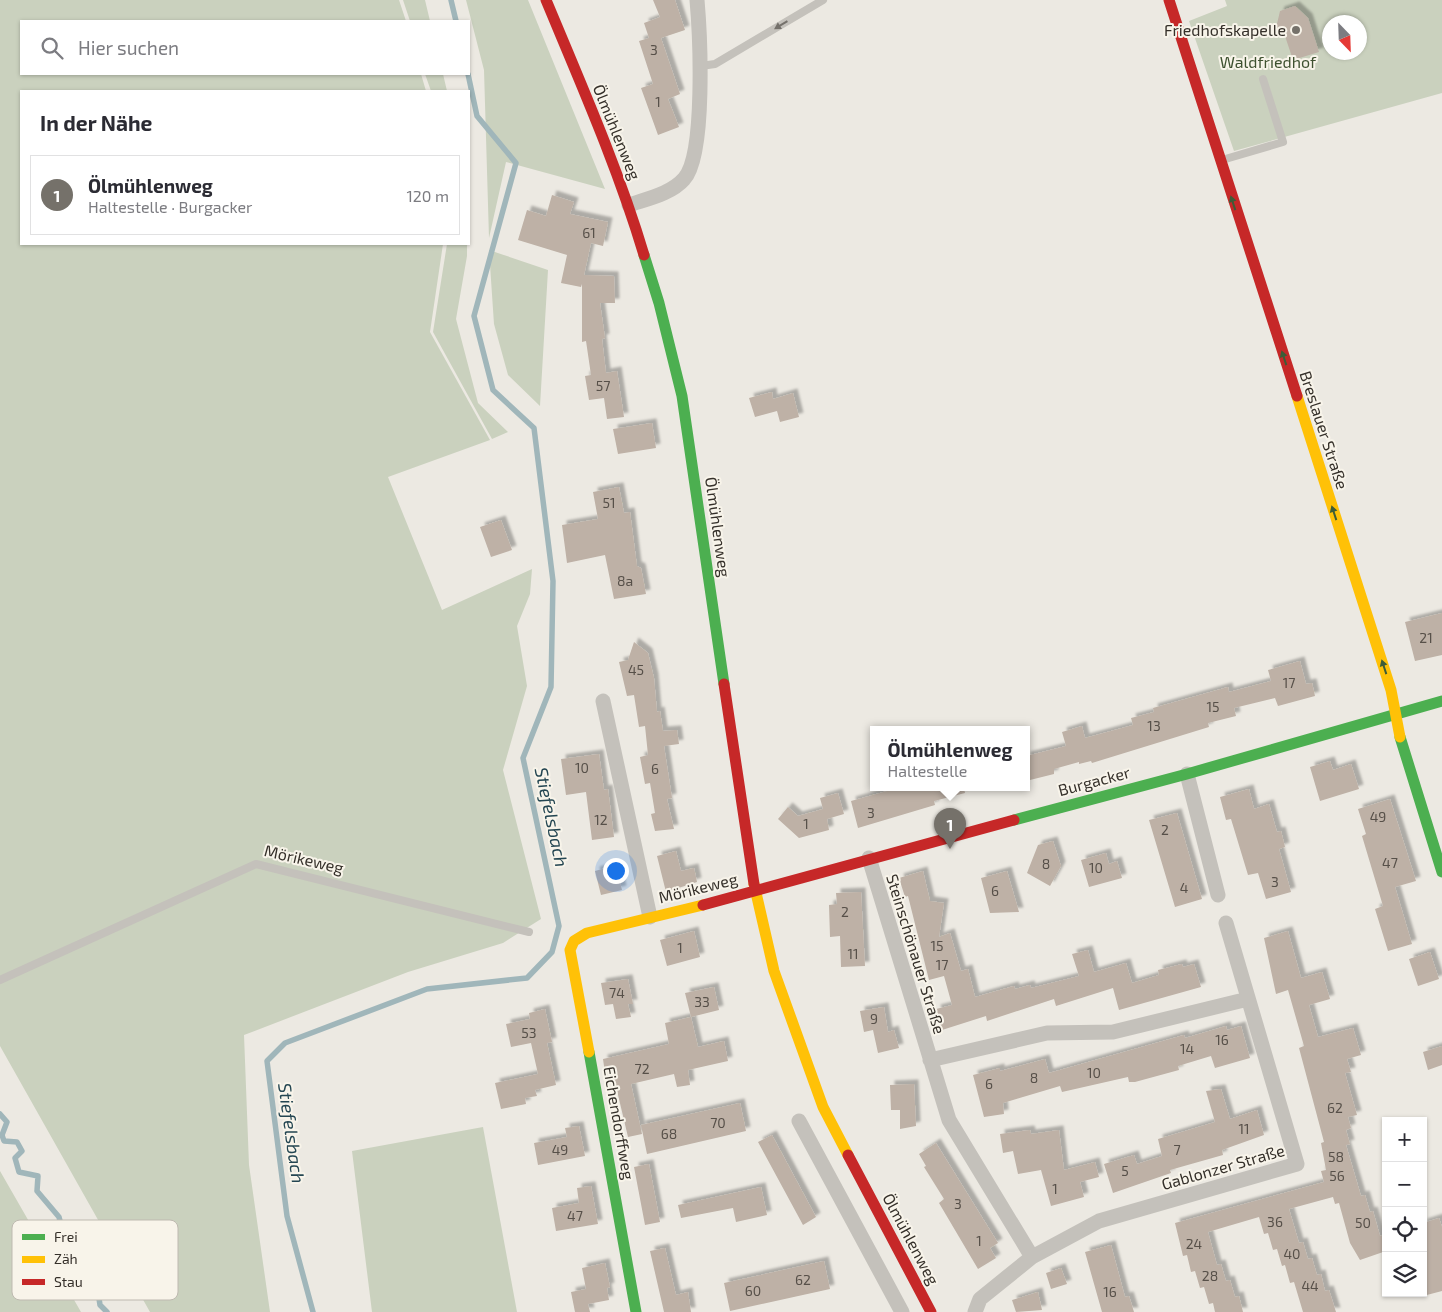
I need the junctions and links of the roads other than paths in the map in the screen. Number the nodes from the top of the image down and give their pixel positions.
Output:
1 (546, 0) edge
2 (697, 0) edge
3 (822, 0) edge
4 (1169, 0) edge
5 (701, 66) junction
6 (1264, 79) dead end
7 (1220, 161) junction
8 (629, 205) junction
9 (603, 701) dead end
10 (1442, 701) edge
11 (1395, 714) junction
12 (1187, 774) junction
13 (869, 858) junction
14 (1442, 872) edge
15 (755, 892) junction
16 (1218, 894) dead end
17 (650, 917) junction
18 (1226, 923) dead end
19 (529, 932) dead end
20 (574, 941) joint
21 (0, 980) edge
22 (1248, 999) junction
23 (930, 1060) junction
24 (799, 1121) dead end
25 (1032, 1257) junction
26 (636, 1312) edge
27 (902, 1312) edge
28 (931, 1312) edge
29 (976, 1312) edge

1 - 8 street, Ölmühlenweg
2 - 5 street
3 -> 5 lane
4 - 7 street, Breslauer Straße
5 - 8 street
6 - 7 lane
11 -> 7 street, Breslauer Straße
8 - 15 street, Ölmühlenweg
9 - 17 street, Mörikeweg
10 - 11 street, Burgacker
11 - 12 street, Burgacker
11 - 14 street, Breslauer Straße
12 - 13 street, Burgacker
12 - 16 street
13 - 15 street, Burgacker
13 - 23 street, Steinschönauer Straße
15 - 17 street, Mörikeweg
15 - 28 street, Ölmühlenweg
17 - 20 street, Mörikeweg
18 - 22 street, Gablonzer Straße
19 - 21 lane, Mörikeweg
20 - 26 street, Eichendorffweg
22 - 23 street, Steinschönauer Straße
22 - 25 street, Gablonzer Straße
23 - 25 street, Steinschönauer Straße
24 - 27 street
25 - 29 street, Gablonzer Straße

